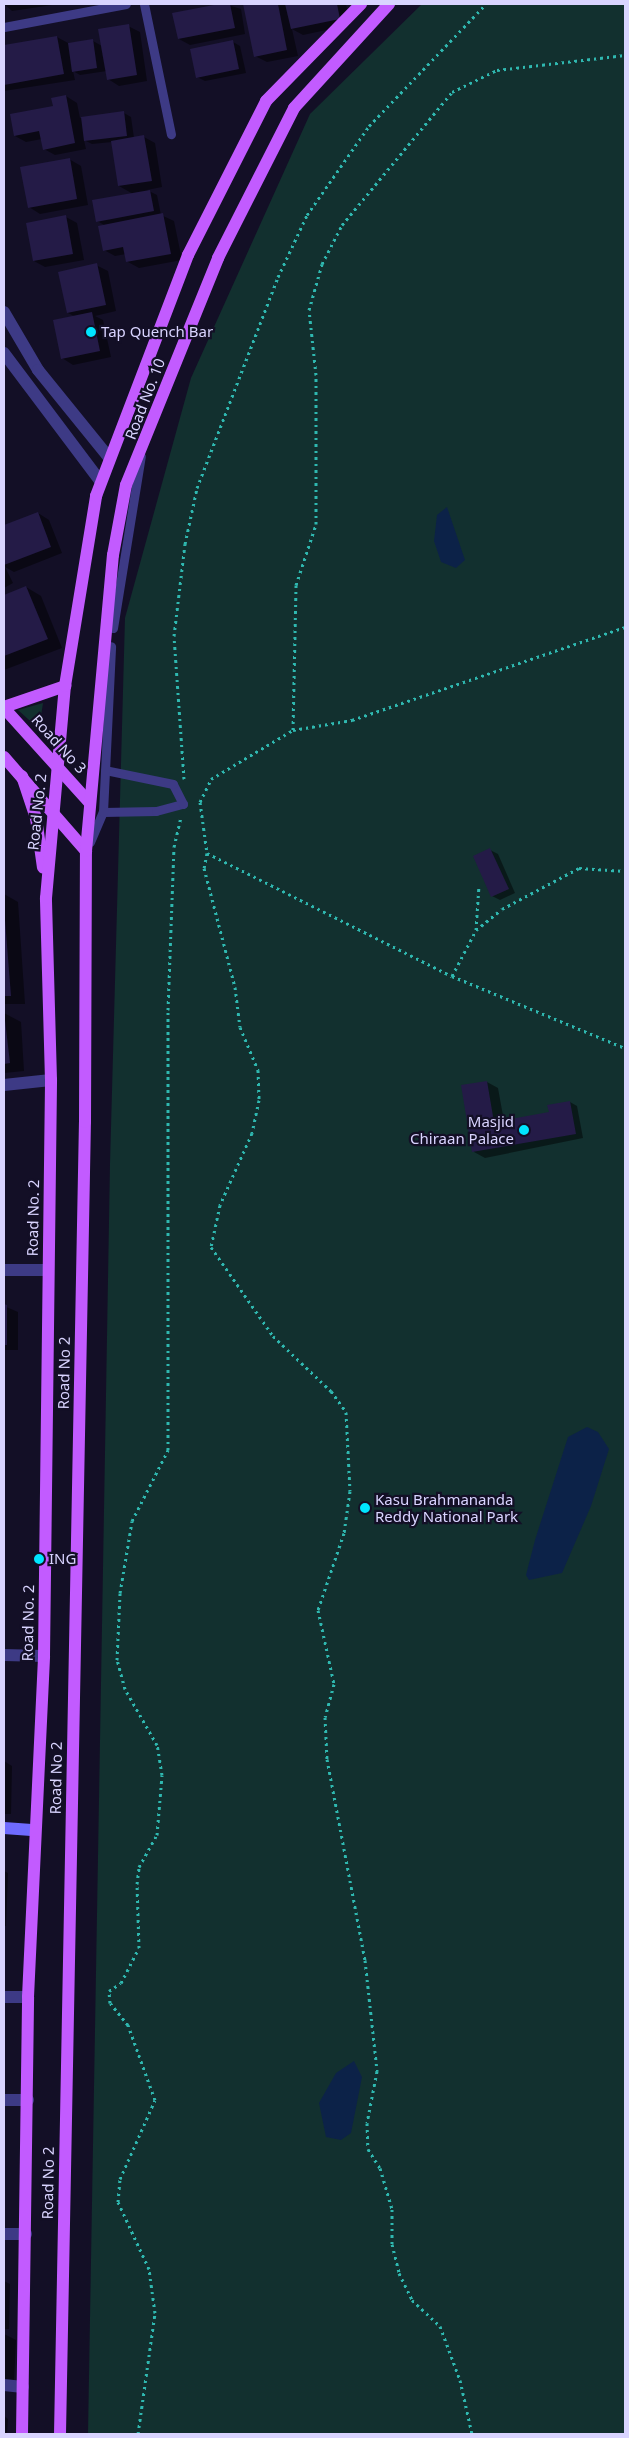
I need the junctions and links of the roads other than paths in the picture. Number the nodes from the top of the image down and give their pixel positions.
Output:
1 (126, 4) edge
2 (144, 4) edge
3 (360, 4) edge
4 (389, 4) edge
5 (4, 26) edge
6 (171, 134) dead end
7 (4, 312) edge
8 (4, 354) edge
9 (141, 455) junction
10 (110, 460) junction
11 (101, 482) junction
12 (65, 686) junction
13 (4, 707) edge
14 (61, 722) joint
15 (4, 757) edge
16 (58, 767) junction
17 (105, 770) junction
18 (22, 776) junction
19 (89, 802) junction
20 (103, 812) junction
21 (53, 814) junction
22 (86, 851) junction
23 (46, 898) junction
24 (51, 1080) junction
25 (4, 1085) edge
26 (4, 1270) edge
27 (48, 1270) junction
28 (4, 1655) edge
29 (44, 1656) junction
30 (4, 1828) edge
31 (34, 1830) junction
32 (4, 1997) edge
33 (28, 1997) junction
34 (4, 2100) edge
35 (28, 2100) junction
36 (4, 2234) edge
37 (26, 2234) junction
38 (4, 2386) edge
39 (23, 2386) junction
40 (22, 2434) edge
41 (60, 2434) edge

1 - 5 lane
2 - 6 lane
3 - 10 main road, Road No. 10
4 - 9 main road, Road No. 10
7 - 10 street
8 - 11 street
9 - 17 lane
9 - 19 main road, Road No. 10
10 - 11 main road, Road No. 10
11 - 12 main road, Road No. 10
12 - 13 main road
12 - 14 main road, Road No. 10
13 - 16 main road, Road No 3
14 - 16 main road, Road No. 2
15 - 18 main road
16 - 19 main road, Road No 3
16 - 21 main road, Road No. 2
17 - 20 lane
17 - 20 lane
18 - 21 main road
18 - 23 main road
19 - 22 main road
20 - 22 lane
21 - 22 main road
21 - 23 main road, Road No. 2
22 - 41 main road, Road No 2
23 - 24 main road, Road No. 2
24 - 25 street
24 - 27 main road, Road No. 2
26 - 27 street
27 - 29 main road, Road No. 2
28 - 29 street
29 - 31 main road, Road No. 2
30 - 31 main road
31 - 33 main road, Road No. 2
32 - 33 street
33 - 35 main road, Road No. 2
34 - 35 street
35 - 37 main road, Road No. 2
36 - 37 street
37 - 39 main road, Road No. 2
38 - 39 street
39 - 40 main road, Road No. 2

